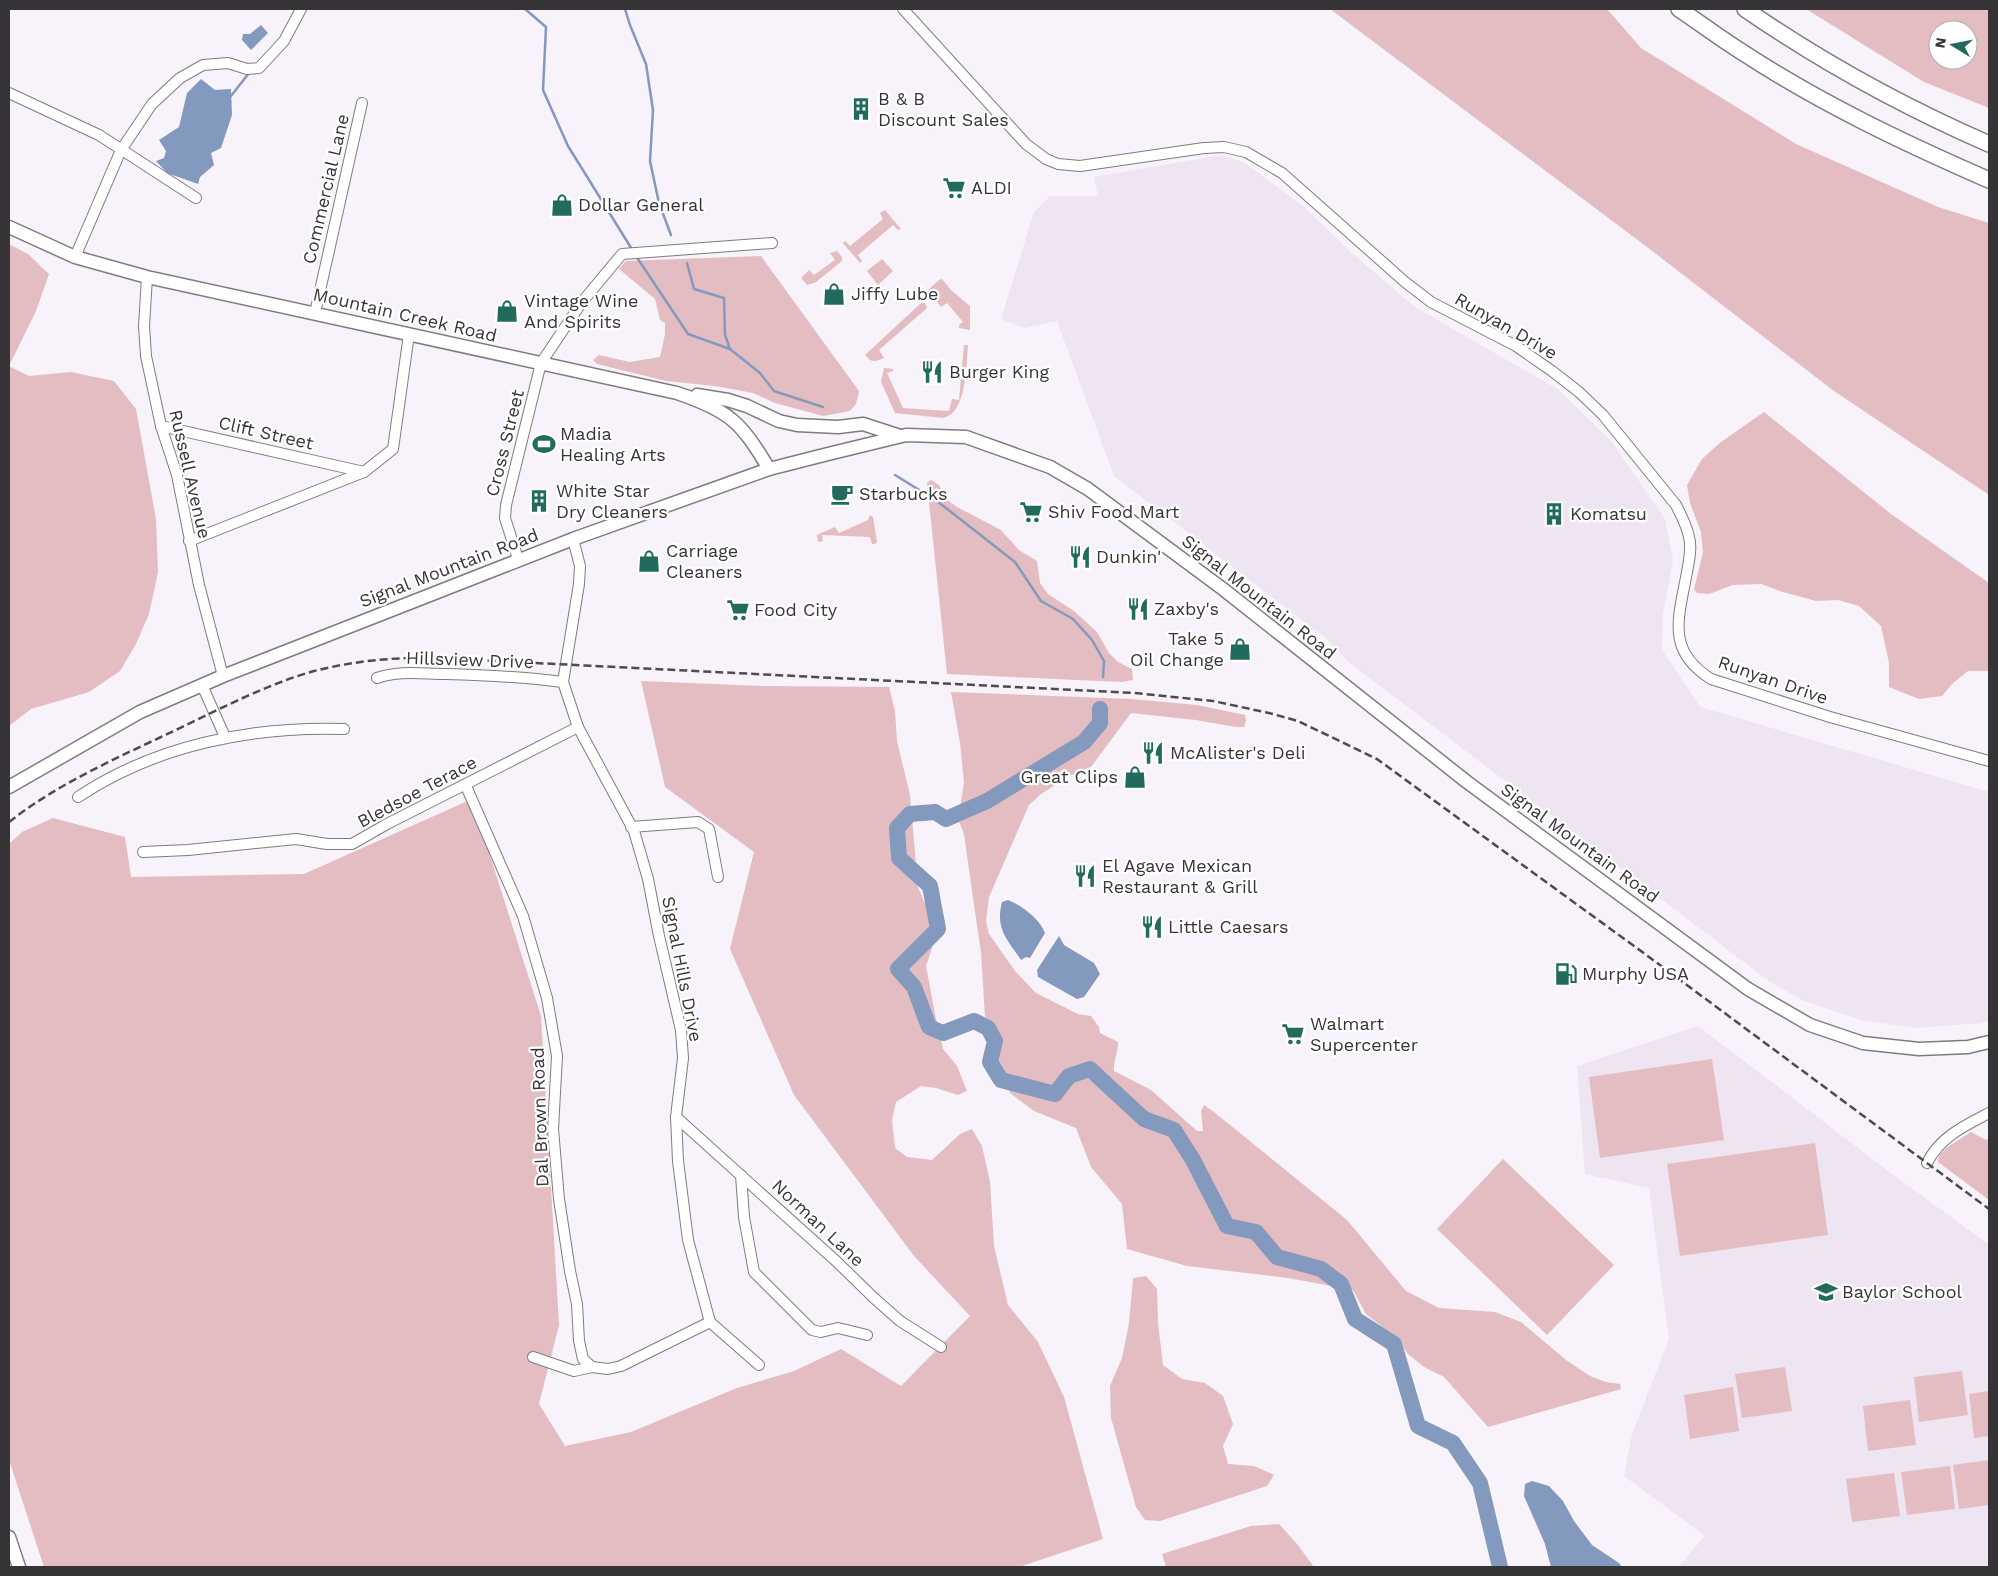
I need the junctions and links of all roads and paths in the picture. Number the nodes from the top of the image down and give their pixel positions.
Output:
1 (301, 9) edge
2 (903, 9) edge
3 (1679, 9) edge
4 (1745, 9) edge
5 (9, 93) edge
6 (362, 103) dead end
7 (1989, 144) edge
8 (121, 150) junction
9 (1989, 180) edge
10 (196, 198) dead end
11 (9, 227) edge
12 (772, 243) dead end
13 (75, 257) junction
14 (147, 277) junction
15 (315, 313) junction
16 (409, 334) junction
17 (541, 363) junction
18 (678, 393) junction
19 (162, 426) junction
20 (900, 436) junction
21 (769, 469) junction
22 (364, 472) junction
23 (573, 539) junction
24 (189, 541) junction
25 (518, 559) junction
26 (223, 676) junction
27 (377, 678) dead end
28 (563, 682) junction
29 (202, 685) junction
30 (578, 727) junction
31 (344, 729) dead end
32 (225, 737) junction
33 (1989, 761) edge
34 (9, 786) edge
35 (466, 786) junction
36 (78, 796) dead end
37 (632, 826) junction
38 (143, 852) dead end
39 (718, 877) dead end
40 (1989, 1042) edge
41 (1989, 1113) edge
42 (676, 1117) junction
43 (1927, 1163) dead end
44 (741, 1175) junction
45 (710, 1322) junction
46 (867, 1335) dead end
47 (941, 1347) dead end
48 (533, 1357) dead end
49 (759, 1365) dead end
50 (592, 1367) junction
51 (9, 1537) edge
52 (19, 1567) edge

1 - 8 street
2 - 33 street, Runyan Drive
3 - 9 highway
4 - 7 highway
5 - 8 street
6 - 15 street, Commercial Lane
8 - 10 street
8 - 13 street
11 - 13 main road, Mountain Creek Road
12 - 17 street
13 - 14 main road, Mountain Creek Road
14 - 15 main road, Mountain Creek Road
14 - 19 street, Russell Avenue
15 - 16 main road, Mountain Creek Road
16 - 17 main road, Mountain Creek Road
16 - 22 street
17 - 18 main road, Mountain Creek Road
17 - 25 street, Cross Street
18 - 20 main road
18 - 21 main road, Mountain Creek Road
19 - 22 street, Clift Street
19 - 24 street, Russell Avenue
20 - 21 main road, Signal Mountain Road
20 - 40 main road, Signal Mountain Road
21 - 23 main road, Signal Mountain Road
22 - 24 street
23 - 25 main road, Signal Mountain Road
23 - 28 street, Signal Hills Drive
24 - 26 street, Russell Avenue
25 - 26 main road, Signal Mountain Road
26 - 29 main road, Signal Mountain Road
27 - 28 street, Hillsview Drive
28 - 30 street, Signal Hills Drive
29 - 32 street
29 - 34 main road, Signal Mountain Road
30 - 35 street, Bledsoe Terace
30 - 37 street, Signal Hills Drive
31 - 32 street
32 - 36 street
35 - 38 street, Bledsoe Terace
35 - 50 street, Dal Brown Road
37 - 39 street
37 - 42 street, Signal Hills Drive
41 - 43 street
42 - 44 street, Norman Lane
42 - 45 street, Signal Hills Drive
44 - 46 street
44 - 47 street, Norman Lane
45 - 49 street
45 - 50 street
48 - 50 street
51 - 52 main road

